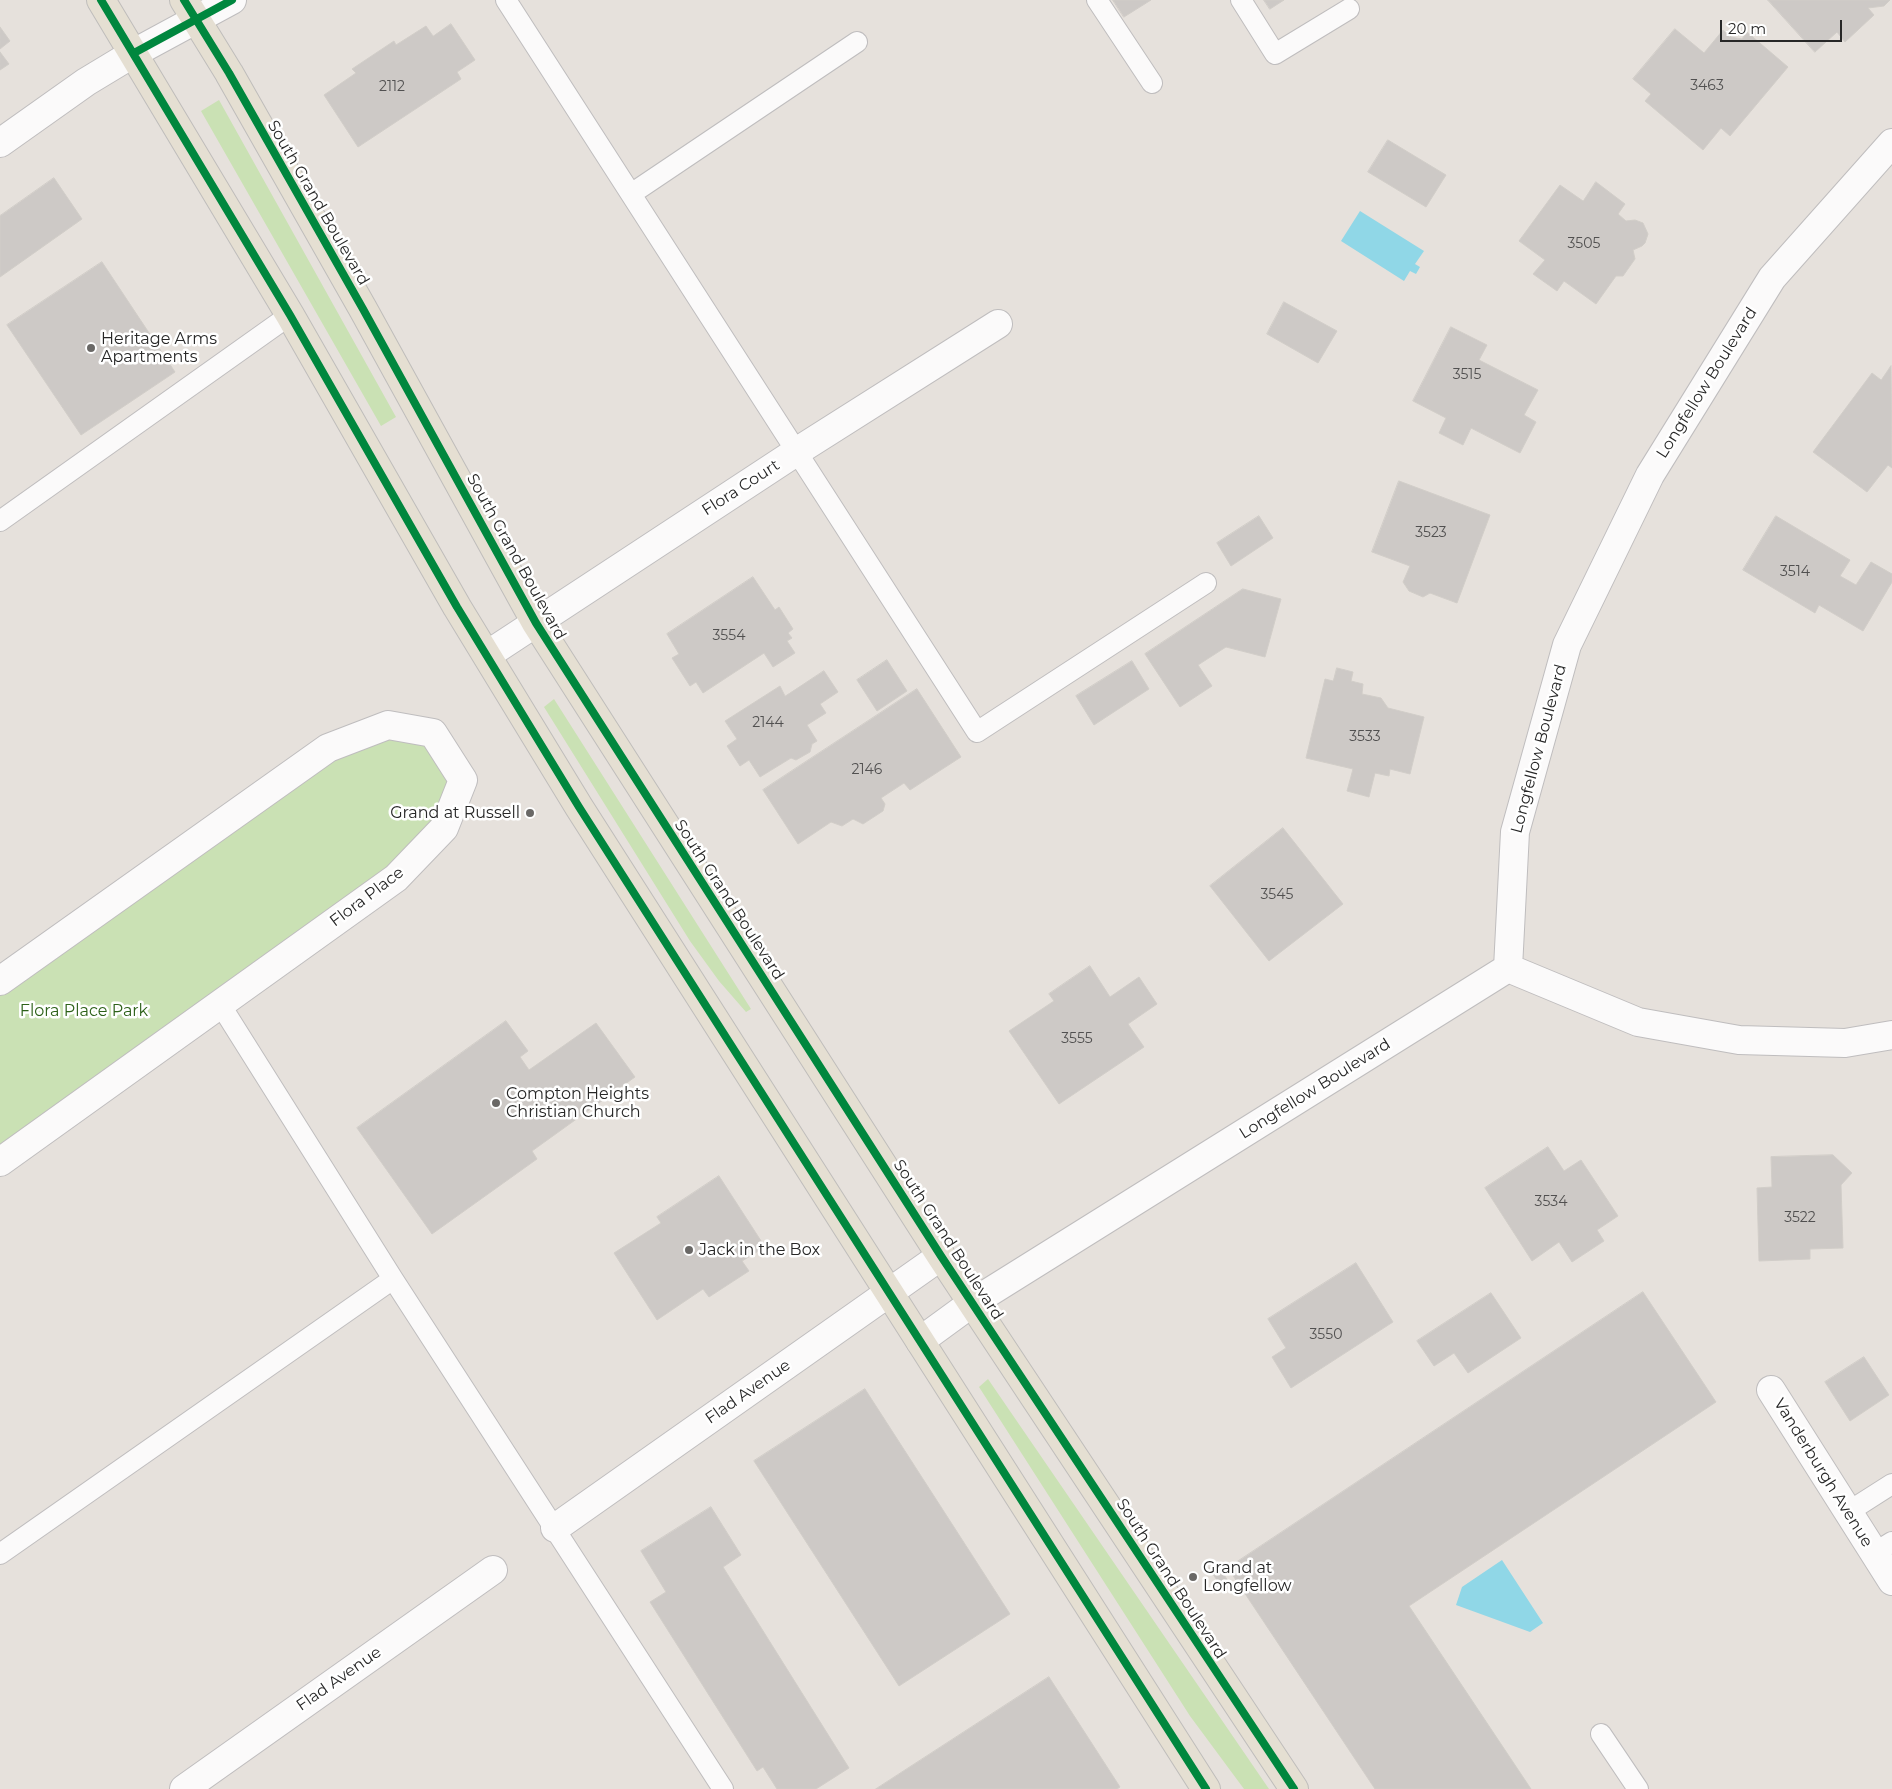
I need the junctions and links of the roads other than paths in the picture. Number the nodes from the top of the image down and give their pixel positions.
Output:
1 (101, 0) edge
2 (232, 0) edge
3 (506, 0) edge
4 (1097, 0) edge
5 (1241, 0) edge
6 (1349, 9) dead end
7 (190, 10) edge
8 (858, 42) dead end
9 (134, 53) junction
10 (1152, 83) dead end
11 (0, 143) edge
12 (1892, 143) edge
13 (631, 194) junction
14 (290, 315) junction
15 (998, 324) dead end
16 (796, 452) junction
17 (0, 521) edge
18 (1206, 583) dead end
19 (536, 623) junction
20 (487, 655) junction
21 (1508, 968) junction
22 (0, 981) edge
23 (220, 1004) junction
24 (1892, 1035) edge
25 (0, 1162) edge
26 (941, 1256) junction
27 (393, 1279) junction
28 (889, 1293) junction
29 (972, 1303) junction
30 (920, 1341) junction
31 (1771, 1390) dead end
32 (1892, 1484) edge
33 (1848, 1512) junction
34 (555, 1528) junction
35 (1883, 1548) edge
36 (0, 1554) edge
37 (493, 1570) dead end
38 (1892, 1581) edge
39 (1601, 1734) dead end
40 (714, 1786) edge
41 (184, 1789) edge
42 (1206, 1789) edge
43 (1294, 1789) edge
44 (1638, 1789) edge

1 - 9 main road
2 - 7 street
3 - 13 lane
4 - 10 lane
5 - 6 lane
7 - 9 street
7 - 19 main road, South Grand Boulevard
8 - 13 lane
9 - 11 street
9 - 14 main road
12 - 21 street, Longfellow Boulevard
13 - 16 lane
14 - 17 lane
14 - 20 main road
15 - 16 street, Flora Court
16 - 18 lane
16 - 19 street, Flora Court
19 - 20 street, Flora Court
19 - 26 main road, South Grand Boulevard
20 - 28 main road
21 - 24 street
21 - 29 street, Longfellow Boulevard
22 - 23 street, Flora Place
23 - 25 street, Flora Place
23 - 27 lane
26 - 28 street, Flad Avenue
26 - 29 main road, South Grand Boulevard
27 - 34 lane
27 - 36 lane
28 - 30 main road
28 - 34 street, Flad Avenue
29 - 30 street, Longfellow Boulevard
29 - 43 main road, South Grand Boulevard
30 - 42 main road
31 - 33 street, Vanderburgh Avenue
32 - 33 lane
33 - 35 street, Vanderburgh Avenue
34 - 40 lane
35 - 38 street, Vanderburgh Avenue
37 - 41 street, Flad Avenue
39 - 44 lane

